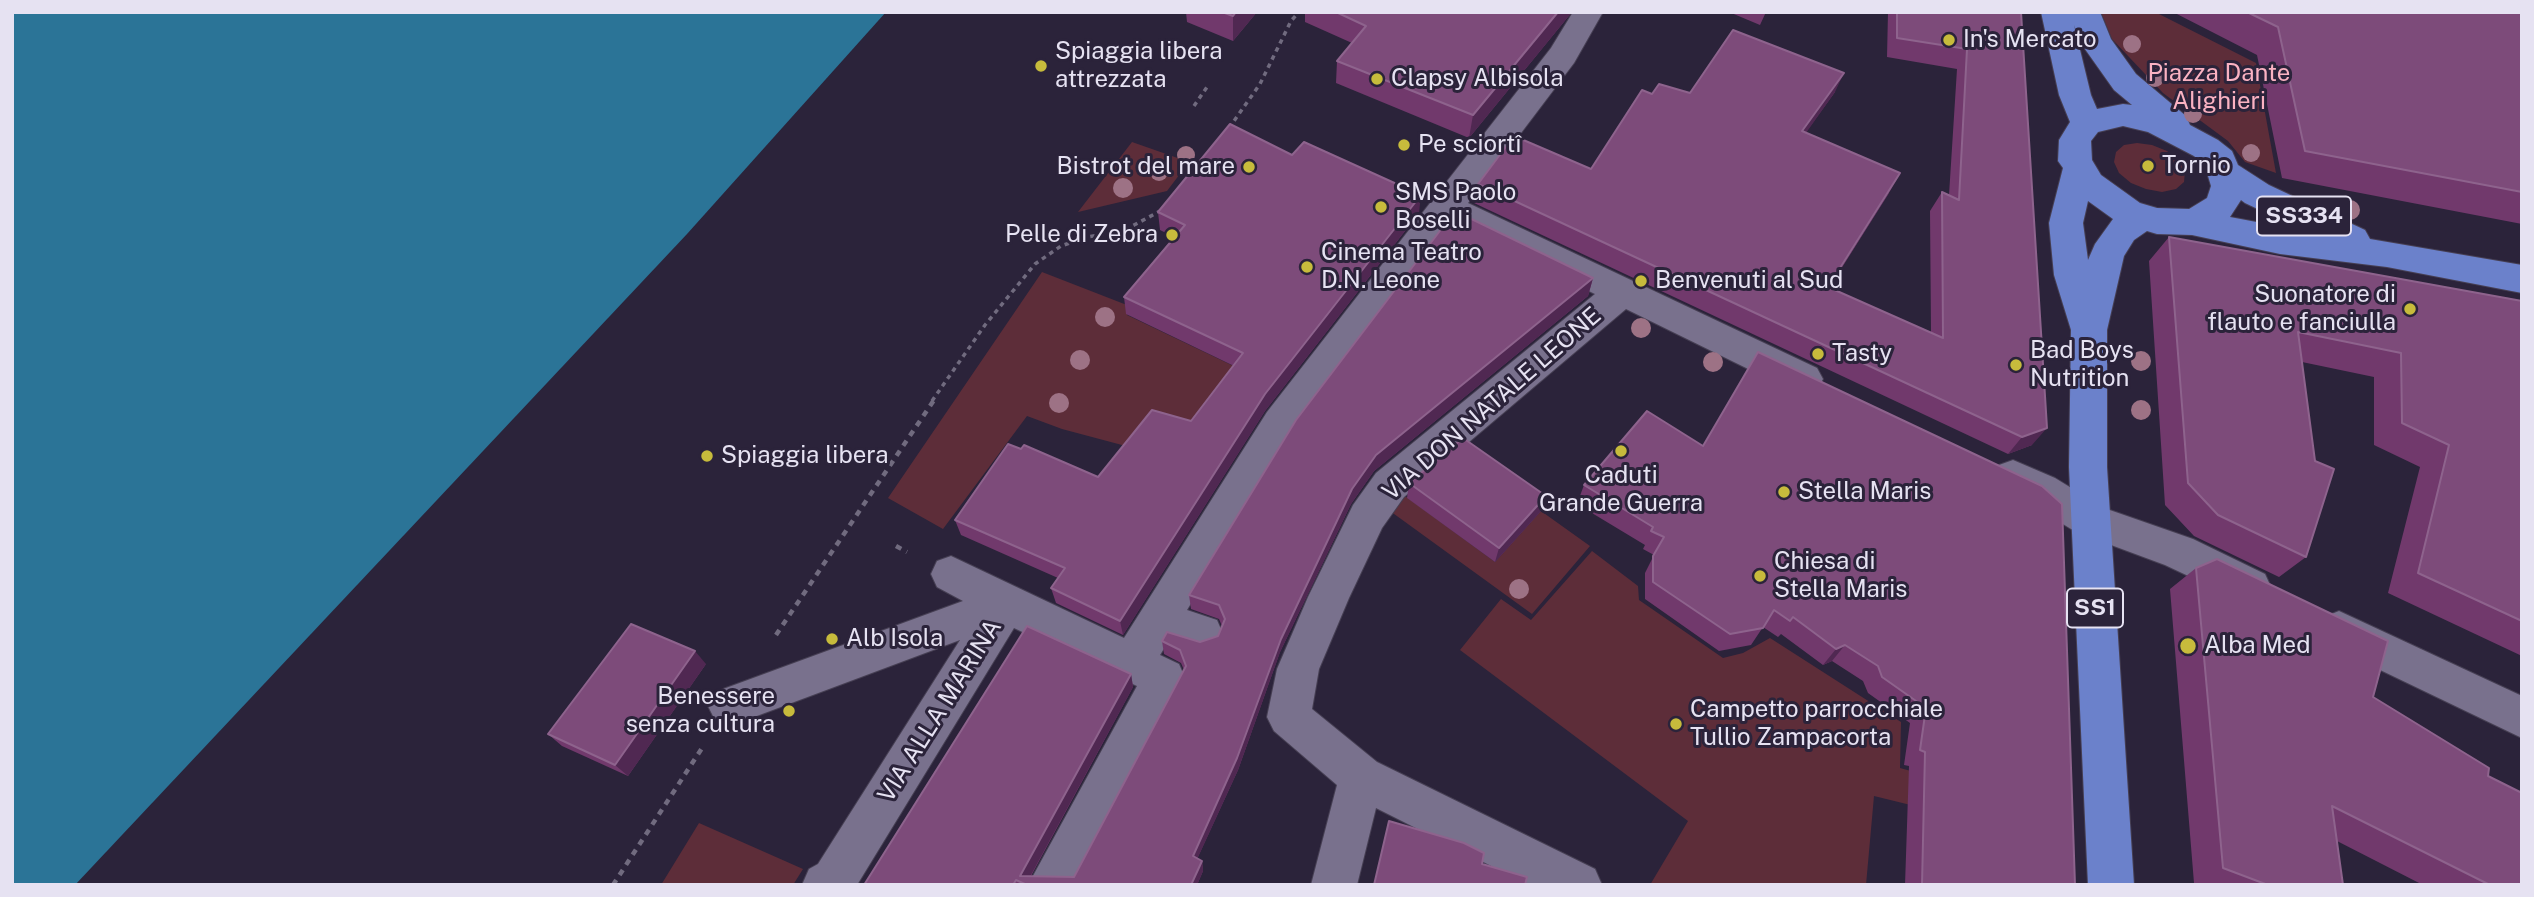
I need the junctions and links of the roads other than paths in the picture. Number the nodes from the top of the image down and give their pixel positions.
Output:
1 (1588, 12) edge
2 (2056, 12) edge
3 (2085, 12) edge
4 (2087, 123) junction
5 (2188, 136) junction
6 (2079, 169) junction
7 (2224, 172) junction
8 (1446, 206) junction
9 (2141, 217) junction
10 (2192, 222) junction
11 (2387, 254) junction
12 (2522, 279) edge
13 (1621, 293) junction
14 (2089, 330) junction
15 (1831, 391) edge
16 (1979, 461) edge
17 (2090, 520) junction
18 (951, 574) dead end
19 (1006, 604) junction
20 (1157, 620) junction
21 (1202, 634) dead end
22 (1132, 663) junction
23 (730, 706) dead end
24 (2522, 718) edge
25 (1361, 777) junction
26 (825, 885) edge
27 (1051, 885) edge
28 (1334, 885) edge
29 (1579, 885) edge
30 (2111, 885) edge

1 - 8 street
2 - 4 main road
3 - 5 main road
4 - 5 main road
4 - 6 main road, SS1
5 - 7 main road
6 - 9 main road
6 - 14 main road, SS1
7 - 10 main road
7 - 11 main road, SS334
8 - 13 street
8 - 20 street
9 - 10 main road
9 - 14 main road, SS1
10 - 11 main road
11 - 12 main road, SS334
13 - 15 street
13 - 25 street, VIA DON NATALE LEONE
14 - 17 main road, SS1
16 - 17 street
17 - 24 street
17 - 30 main road, SS1
18 - 19 street
19 - 22 street
19 - 23 street, VIA ALLA MARINA
19 - 26 street, VIA ALLA MARINA
20 - 21 street
20 - 22 street
22 - 27 street
25 - 28 street
25 - 29 street

